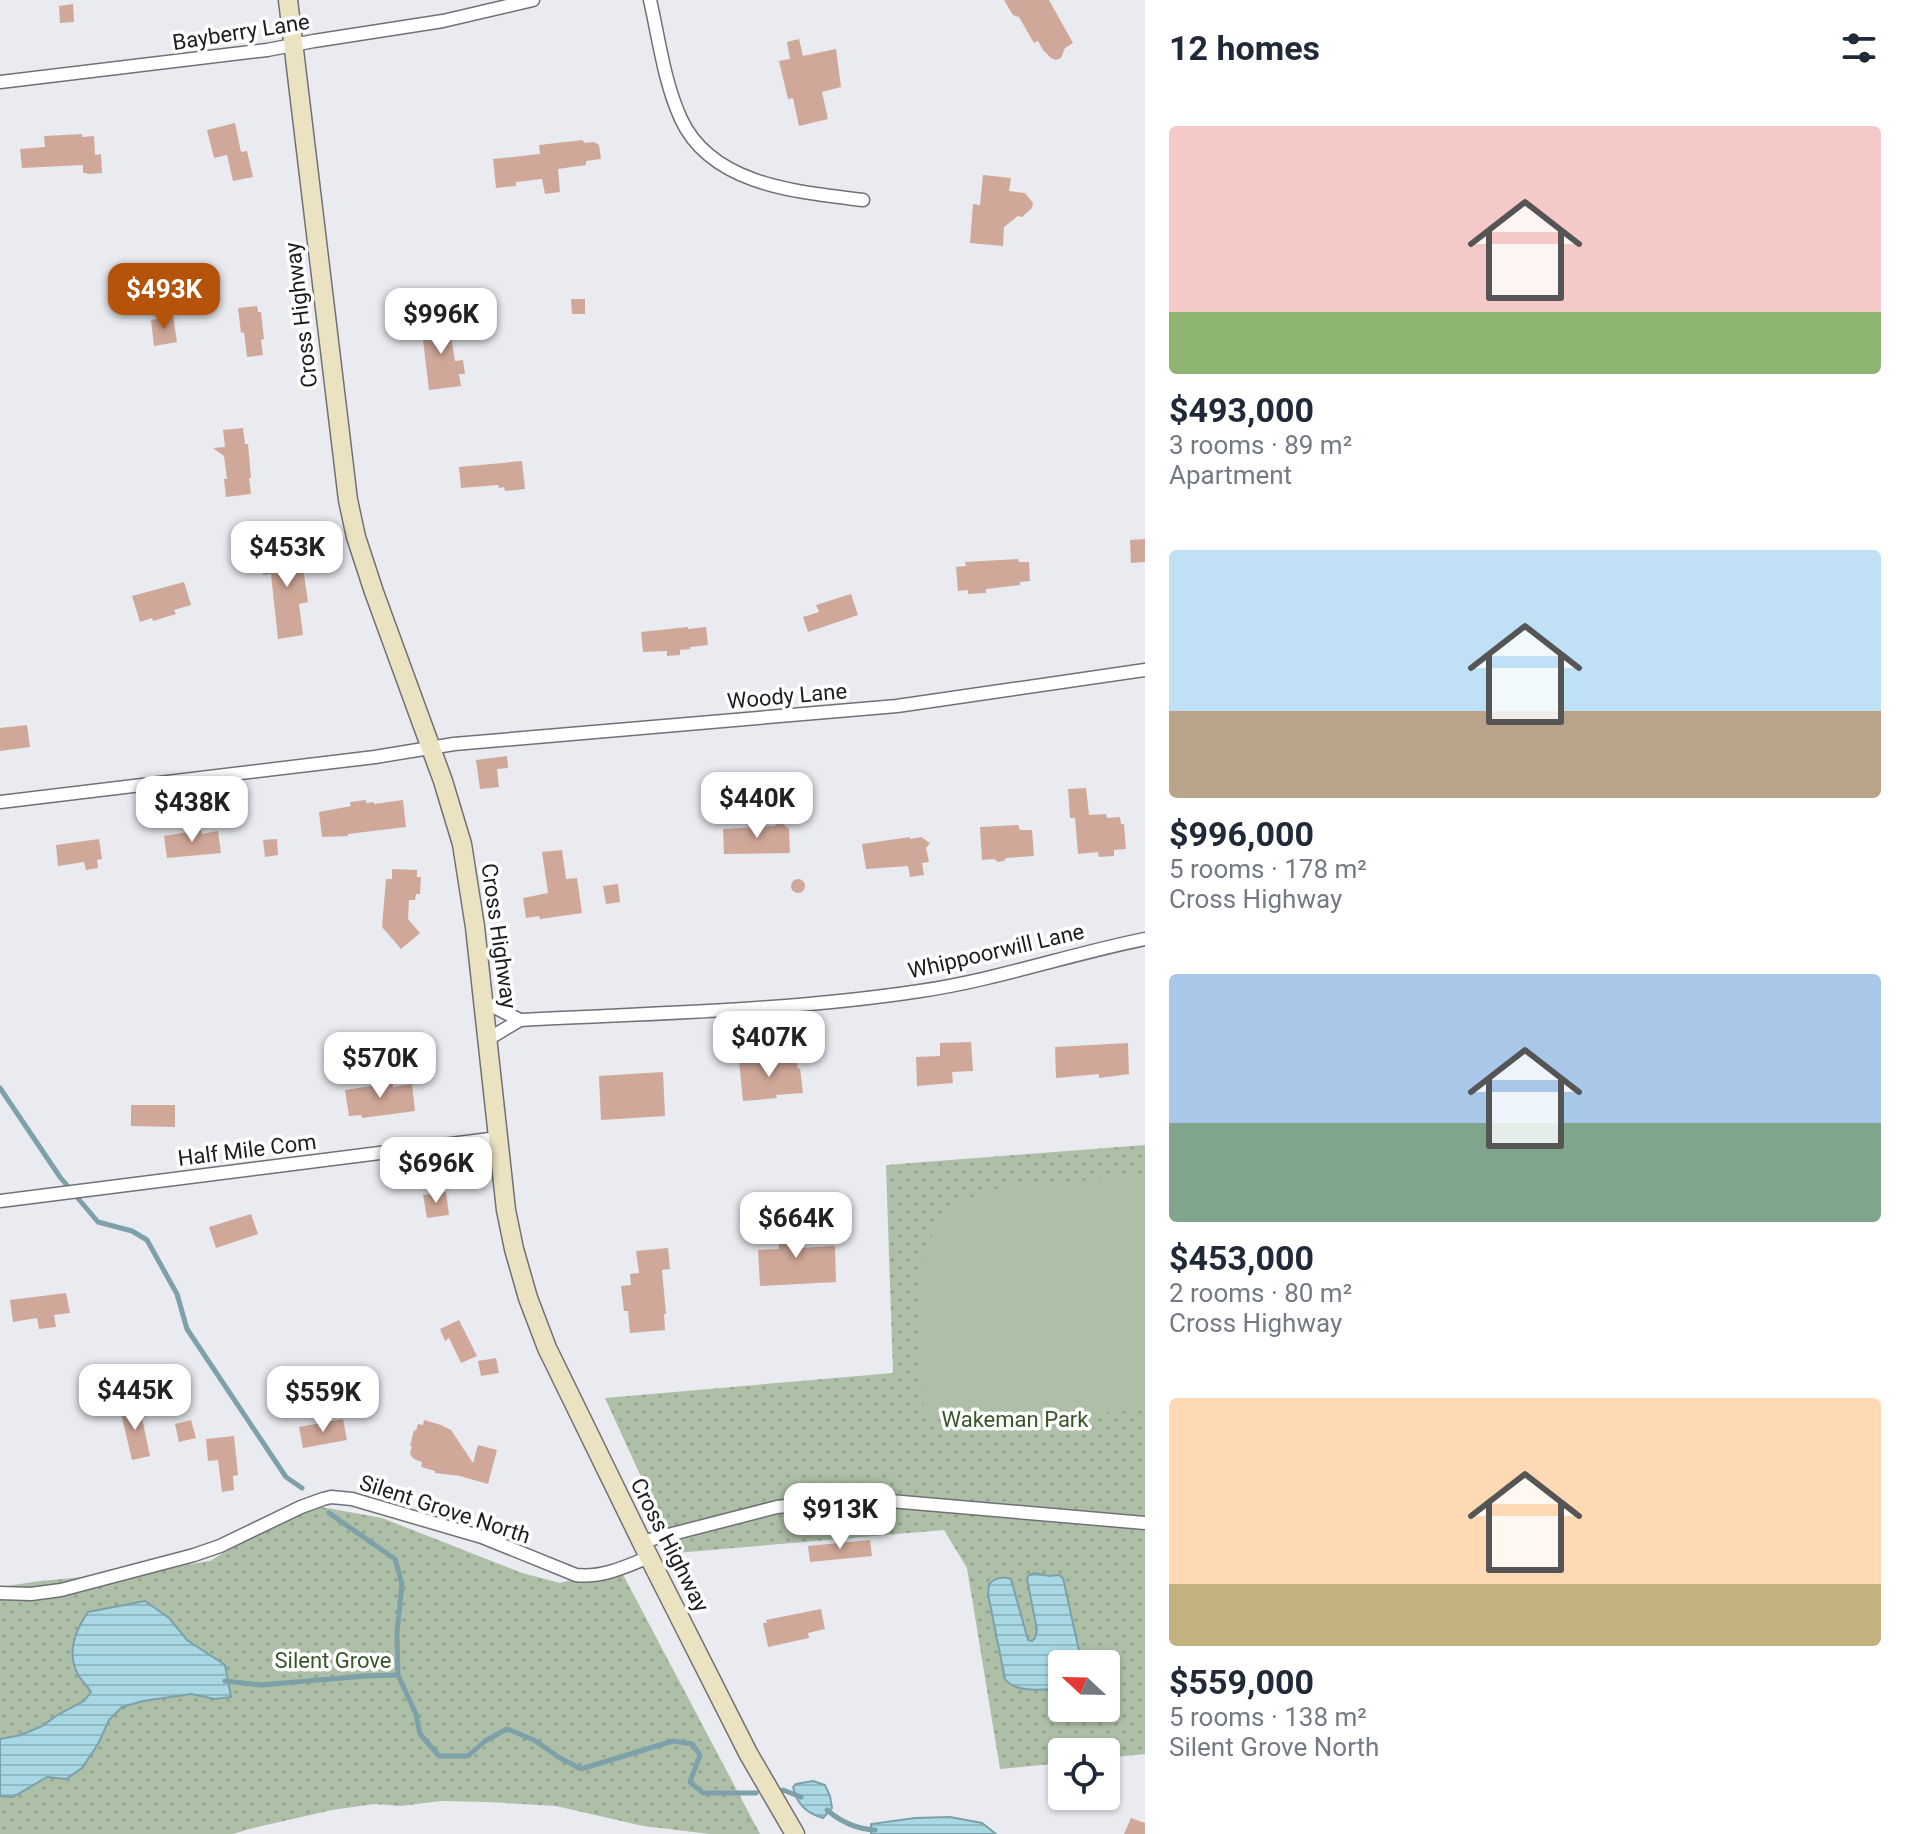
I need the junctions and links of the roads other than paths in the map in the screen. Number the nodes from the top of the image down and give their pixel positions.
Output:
1 (288, 0) edge
2 (533, 0) edge
3 (650, 0) edge
4 (294, 45) junction
5 (0, 82) edge
6 (863, 200) dead end
7 (1145, 670) edge
8 (431, 748) junction
9 (0, 802) edge
10 (1145, 939) edge
11 (484, 1002) junction
12 (520, 1020) junction
13 (488, 1039) junction
14 (498, 1138) junction
15 (0, 1201) edge
16 (1145, 1523) edge
17 (645, 1549) junction
18 (0, 1593) edge
19 (795, 1834) edge

1 - 4 street, Cross Highway
2 - 4 street, Bayberry Lane
3 - 6 street
4 - 5 street, Bayberry Lane
4 - 8 street, Cross Highway
7 - 8 street, Woody Lane
8 - 9 street, Woody Lane
8 - 11 street, Cross Highway
10 - 12 street, Whippoorwill Lane
11 - 12 street, Whippoorwill Lane
11 - 13 street, Cross Highway
12 - 13 street, Whippoorwill Lane
13 - 14 street, Cross Highway
14 - 15 street, Half Mile Com
14 - 17 street, Cross Highway
16 - 17 street, Silent Grove North
17 - 18 street, Silent Grove North
17 - 19 street, Cross Highway

